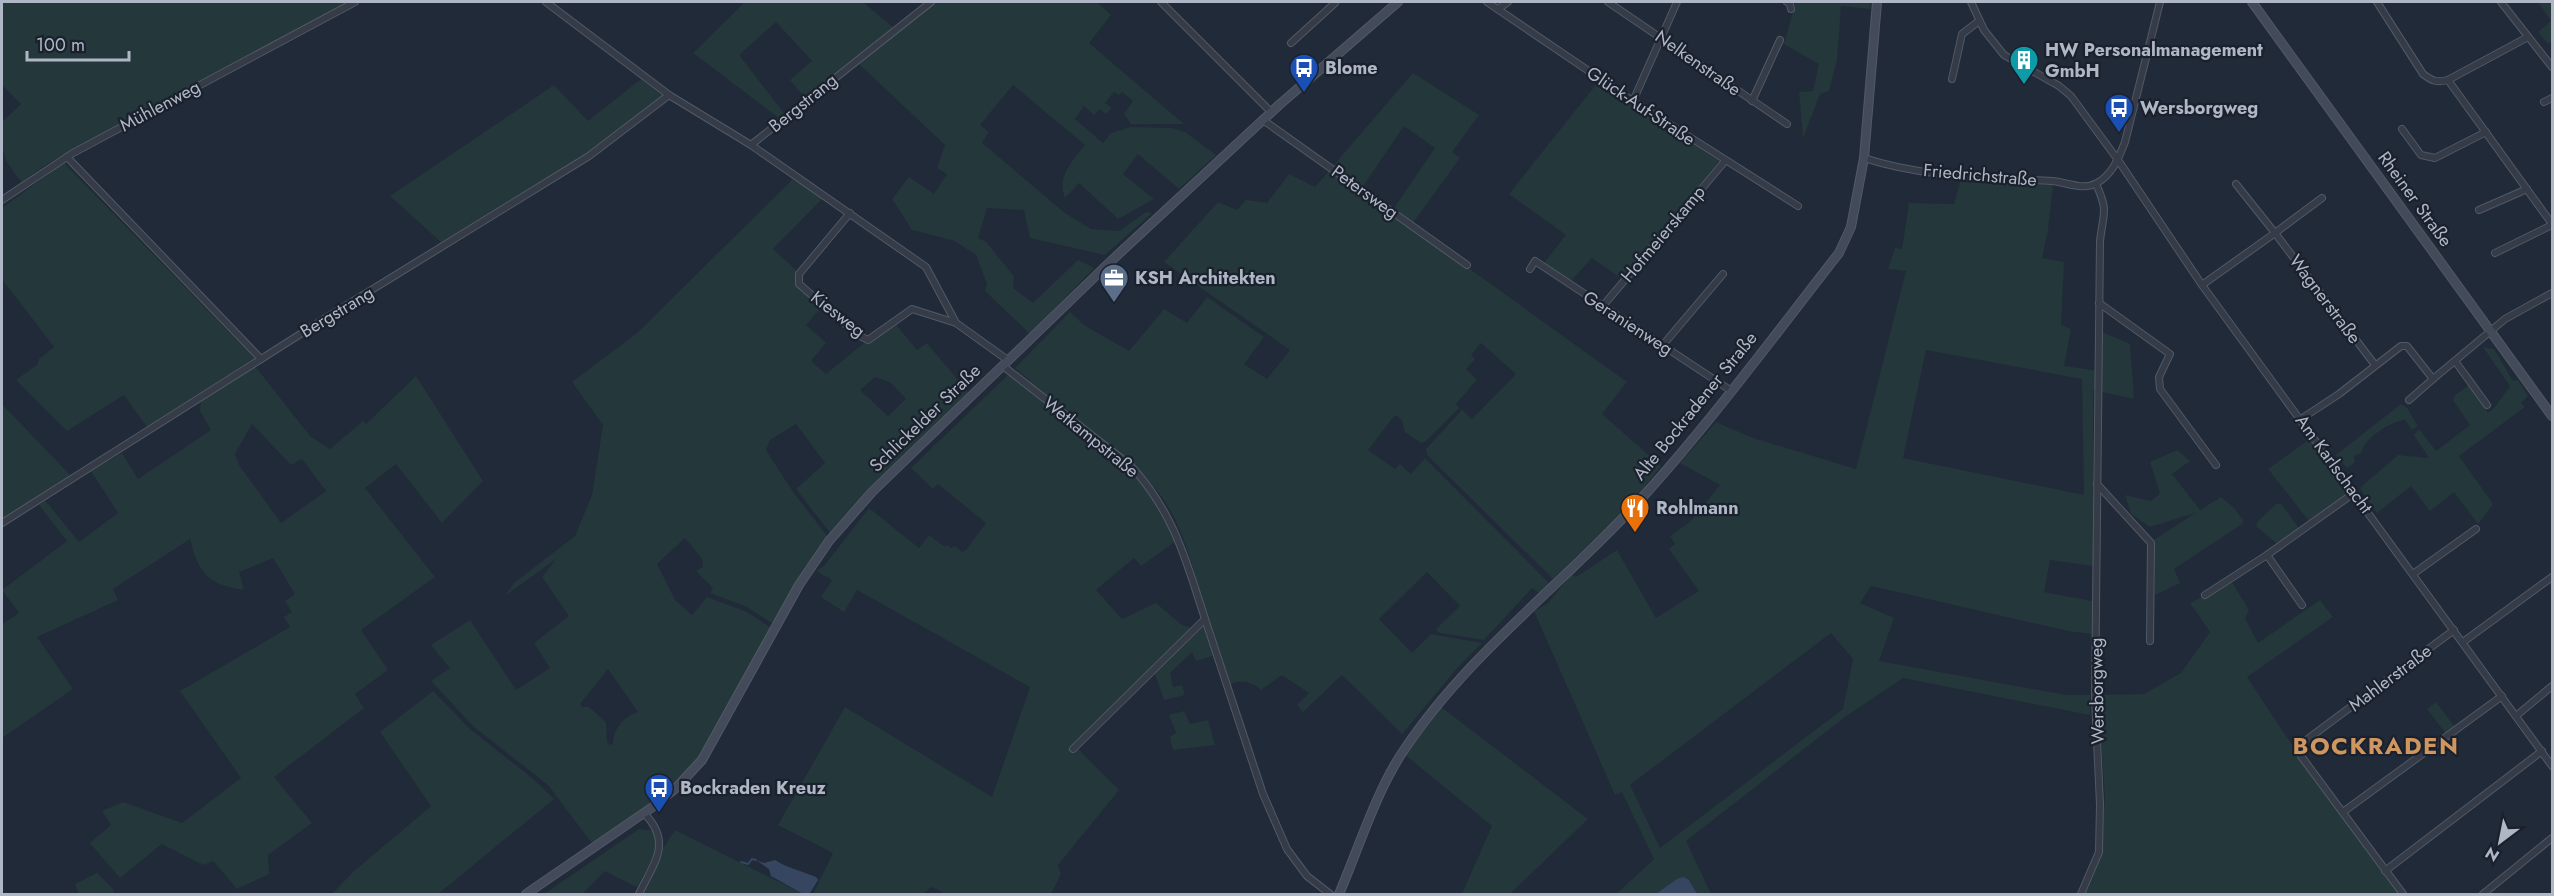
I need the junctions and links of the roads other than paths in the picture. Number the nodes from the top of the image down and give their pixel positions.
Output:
1 (355, 2) edge
2 (546, 2) edge
3 (931, 2) edge
4 (1161, 2) edge
5 (1337, 2) edge
6 (1398, 2) edge
7 (1487, 2) edge
8 (1508, 2) edge
9 (1608, 2) edge
10 (1677, 2) edge
11 (1787, 2) edge
12 (1877, 2) edge
13 (1971, 2) edge
14 (2160, 2) edge
15 (2252, 2) edge
16 (2377, 2) edge
17 (2501, 2) edge
18 (1498, 9) junction
19 (1791, 9) dead end
20 (1979, 21) junction
21 (1662, 37) junction
22 (2528, 37) junction
23 (1780, 40) dead end
24 (1291, 43) dead end
25 (2553, 67) edge
26 (1952, 79) dead end
27 (2448, 80) junction
28 (669, 95) junction
29 (2553, 98) edge
30 (1633, 101) junction
31 (1752, 101) junction
32 (2544, 102) dead end
33 (1271, 112) junction
34 (1263, 120) junction
35 (1787, 124) dead end
36 (2402, 129) dead end
37 (2486, 132) junction
38 (751, 145) junction
39 (66, 157) junction
40 (1864, 158) junction
41 (2118, 160) junction
42 (1725, 161) junction
43 (2096, 184) junction
44 (2236, 184) dead end
45 (2527, 189) junction
46 (2322, 198) dead end
47 (2, 200) edge
48 (1798, 206) dead end
49 (2480, 210) dead end
50 (850, 213) junction
51 (2553, 225) edge
52 (2275, 233) junction
53 (2495, 253) dead end
54 (1467, 265) dead end
55 (1530, 269) dead end
56 (1723, 274) dead end
57 (2202, 285) junction
58 (2553, 293) edge
59 (2099, 303) junction
60 (1602, 306) junction
61 (956, 323) junction
62 (2490, 332) junction
63 (1662, 346) junction
64 (261, 359) junction
65 (2455, 362) junction
66 (1006, 364) junction
67 (2375, 365) junction
68 (2433, 379) junction
69 (1730, 390) junction
70 (2409, 400) dead end
71 (2487, 405) dead end
72 (2553, 416) edge
73 (2301, 419) junction
74 (2216, 465) dead end
75 (2096, 484) junction
76 (2354, 493) junction
77 (2, 523) edge
78 (2476, 529) dead end
79 (2267, 555) junction
80 (2413, 574) junction
81 (2553, 577) edge
82 (2205, 595) dead end
83 (2302, 605) dead end
84 (1205, 619) junction
85 (2454, 630) junction
86 (2150, 642) dead end
87 (2463, 642) junction
88 (2553, 686) edge
89 (2502, 696) junction
90 (2516, 716) junction
91 (1073, 748) dead end
92 (2542, 751) junction
93 (2553, 766) edge
94 (2343, 812) junction
95 (644, 813) junction
96 (2553, 838) edge
97 (2385, 872) junction
98 (526, 894) edge
99 (639, 894) edge
100 (1330, 894) edge
101 (1339, 894) edge
102 (2081, 894) edge
103 (2403, 894) edge
104 (2483, 894) edge

1 - 39 street, Mühlenweg
2 - 28 street, Bergstrang
3 - 38 street, Bergstrang
4 - 33 street
5 - 24 street
6 - 33 main road, Schlickelder Straße
7 - 18 street, Glück-Auf-Straße
8 - 18 street
9 - 21 street, Nelkenstraße
10 - 21 street
11 - 19 street
12 - 40 main road, Alte Bockradener Straße
13 - 20 street, Am Karlschacht
14 - 41 street
15 - 62 main road, Rheiner Straße
16 - 27 street
17 - 22 street
18 - 30 street, Glück-Auf-Straße
20 - 26 street
20 - 41 street, Am Karlschacht
21 - 30 street
21 - 31 street, Nelkenstraße
22 - 25 street
22 - 27 street
23 - 31 street
27 - 37 street
28 - 38 street, Bergstrang
28 - 64 street, Bergstrang
29 - 32 street
30 - 42 street, Glück-Auf-Straße
31 - 35 street, Nelkenstraße
33 - 34 main road, Schlickelder Straße
34 - 54 street, Petersweg
34 - 66 main road, Schlickelder Straße
36 - 37 street
37 - 45 street
38 - 50 street, Kiesweg
39 - 47 street, Mühlenweg
39 - 64 street
40 - 43 street, Friedrichstraße
40 - 69 main road, Alte Bockradener Straße
41 - 43 street
41 - 57 street, Am Karlschacht
42 - 48 street, Glück-Auf-Straße
42 - 60 street, Hofmeierskamp
43 - 59 street, Wersborgweg
44 - 52 street, Wagnerstraße
45 - 49 street
45 - 51 street
46 - 52 street
50 - 61 street, Kiesweg
50 - 61 street, Kiesweg
51 - 53 street
52 - 57 street
52 - 67 street, Wagnerstraße
55 - 60 street, Geranienweg
56 - 63 street
57 - 73 street, Am Karlschacht
58 - 62 street
59 - 74 street
59 - 75 street, Wersborgweg
60 - 63 street, Geranienweg
61 - 66 street, Kiesweg
62 - 65 street
62 - 72 main road, Rheiner Straße
63 - 69 street, Geranienweg
64 - 77 street, Bergstrang
65 - 68 street
65 - 71 street
66 - 84 street, Wetkampstraße
66 - 95 main road, Schlickelder Straße
67 - 68 street
67 - 73 street
68 - 70 street
69 - 101 main road, Alte Bockradener Straße
73 - 76 street, Am Karlschacht
75 - 86 street
75 - 102 street, Wersborgweg
76 - 79 street
76 - 80 street, Am Karlschacht
78 - 80 street
79 - 82 street
79 - 83 street
80 - 85 street, Am Karlschacht
81 - 87 street
84 - 91 street
84 - 100 street, Wetkampstraße
85 - 87 street, Am Karlschacht
85 - 94 street, Mahlerstraße
87 - 89 street, Am Karlschacht
88 - 90 street
89 - 90 street, Am Karlschacht
89 - 94 street
90 - 92 street, Am Karlschacht
92 - 93 street, Am Karlschacht
92 - 97 street
94 - 97 street
95 - 98 main road, Schlickelder Straße
95 - 99 street
96 - 104 street
97 - 103 street

